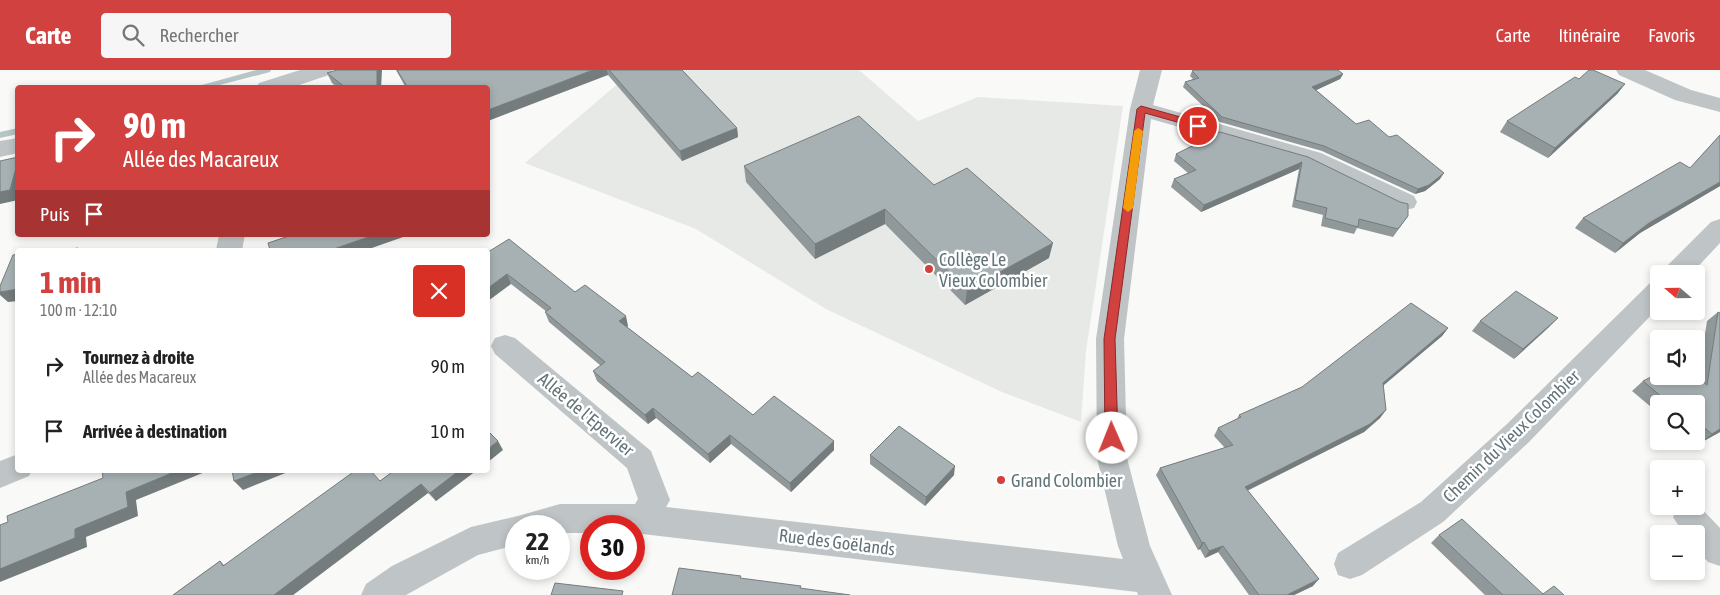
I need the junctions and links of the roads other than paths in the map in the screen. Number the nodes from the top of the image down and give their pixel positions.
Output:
1 (321, 70) edge
2 (1152, 70) edge
3 (1627, 70) edge
4 (276, 85) edge
5 (1720, 105) edge
6 (1141, 109) junction
7 (15, 146) edge
8 (0, 149) edge
9 (1405, 202) edge
10 (1720, 228) edge
11 (1684, 265) edge
12 (1650, 299) edge
13 (505, 346) dead end
14 (15, 468) edge
15 (0, 475) edge
16 (1689, 517) dead end
17 (645, 518) edge
18 (645, 520) edge
19 (505, 533) edge
20 (1720, 551) edge
21 (1350, 564) dead end
22 (1150, 586) edge
23 (400, 589) edge

1 - 4 street
2 - 6 street
3 - 5 street
6 - 9 street
6 - 22 street
7 - 8 street
10 - 11 street
12 - 21 street, Chemin du Vieux Colombier
13 - 17 street, Allée de l'Epervier
14 - 15 street
16 - 20 street
18 - 22 street, Rue des Goëlands
19 - 23 street

